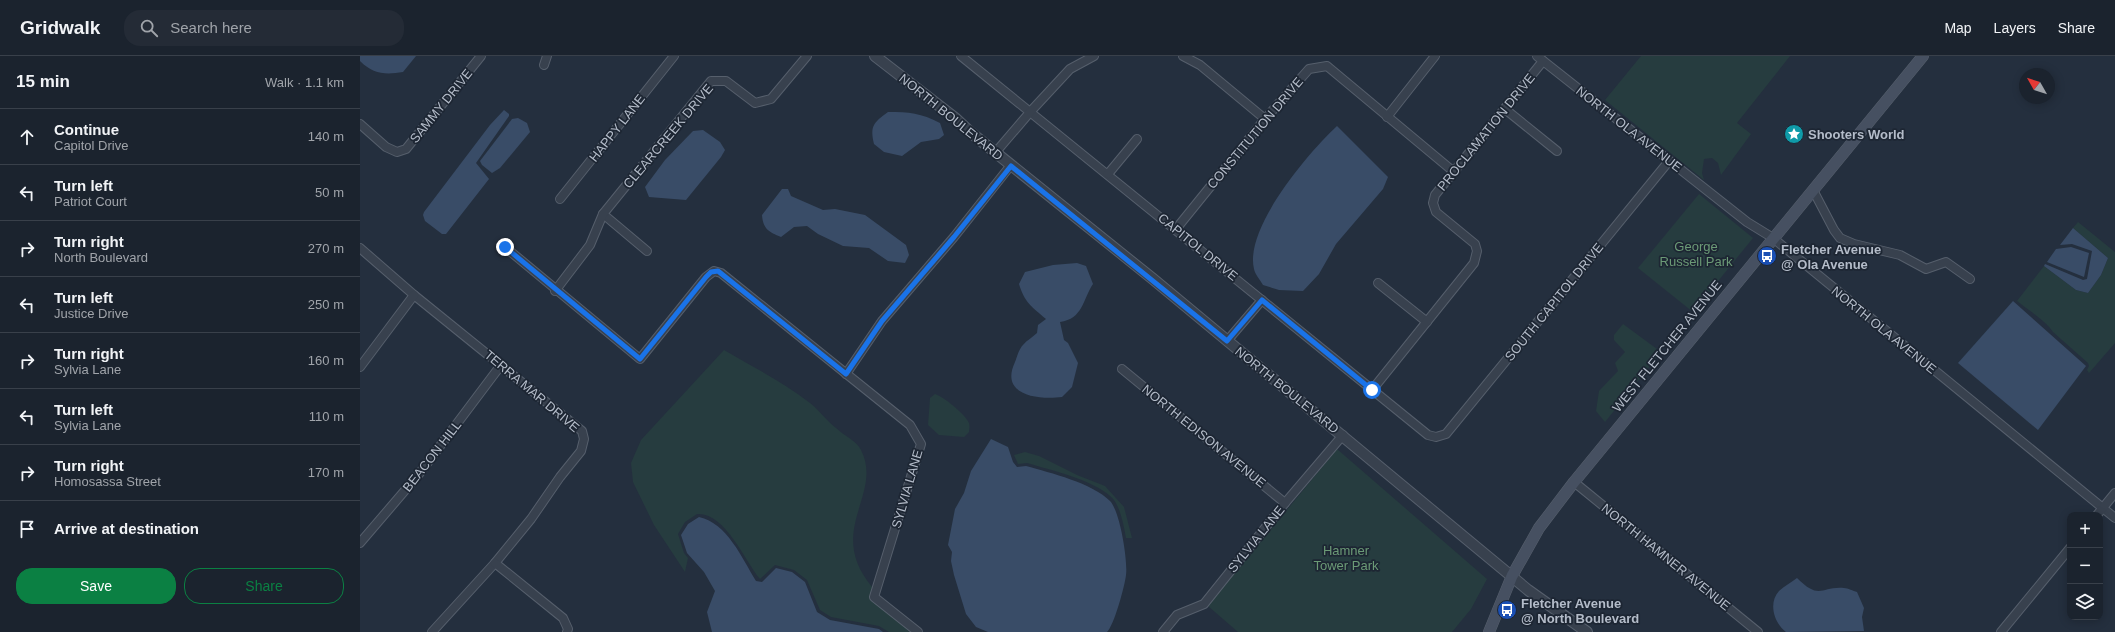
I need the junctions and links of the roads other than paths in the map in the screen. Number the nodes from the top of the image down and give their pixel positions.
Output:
1 (481, 56) edge
2 (547, 56) edge
3 (674, 56) edge
4 (807, 56) edge
5 (875, 56) edge
6 (961, 56) edge
7 (975, 56) edge
8 (1094, 56) edge
9 (1184, 56) edge
10 (1435, 56) edge
11 (1923, 56) edge
12 (1540, 59) edge
13 (969, 63) junction
14 (544, 65) dead end
15 (1505, 109) junction
16 (1031, 111) junction
17 (1387, 117) junction
18 (1265, 119) junction
19 (360, 124) edge
20 (1137, 139) dead end
21 (1557, 151) dead end
22 (995, 153) junction
23 (1669, 161) junction
24 (1011, 166) junction
25 (1454, 172) junction
26 (1108, 174) junction
27 (1813, 190) junction
28 (560, 199) dead end
29 (603, 214) junction
30 (1176, 229) junction
31 (1773, 238) junction
32 (505, 247) dead end
33 (360, 248) edge
34 (647, 250) dead end
35 (1970, 280) dead end
36 (1378, 283) dead end
37 (555, 291) junction
38 (414, 295) junction
39 (1262, 300) junction
40 (1427, 322) junction
41 (1227, 341) junction
42 (501, 365) junction
43 (360, 367) edge
44 (1122, 369) dead end
45 (846, 374) junction
46 (1372, 390) junction
47 (1343, 435) junction
48 (1436, 437) joint
49 (1574, 482) junction
50 (2115, 493) edge
51 (1285, 503) junction
52 (2103, 508) junction
53 (2100, 512) edge
54 (2115, 518) edge
55 (360, 543) edge
56 (2067, 552) edge
57 (495, 563) junction
58 (1512, 576) junction
59 (568, 630) edge
60 (432, 632) edge
61 (918, 632) edge
62 (1163, 632) edge
63 (1489, 632) edge
64 (1587, 632) edge
65 (1758, 632) edge
66 (2001, 632) edge

1 - 19 street, SAMMY DRIVE
2 - 14 street
3 - 28 street, HAPPY LANE
4 - 29 street, CLEARCREEK DRIVE
5 - 22 street, NORTH BOULEVARD
6 - 13 street, CAPITOL DRIVE
7 - 13 street
8 - 16 street
9 - 18 street
10 - 17 street
11 - 27 main road, WEST FLETCHER AVENUE
12 - 15 street, PROCLAMATION DRIVE
12 - 23 street, NORTH OLA AVENUE
13 - 16 street, CAPITOL DRIVE
15 - 21 street
15 - 25 street, PROCLAMATION DRIVE
16 - 22 street
16 - 26 street, CAPITOL DRIVE
17 - 18 street, CONSTITUTION DRIVE
17 - 25 street, CONSTITUTION DRIVE
18 - 30 street, CONSTITUTION DRIVE
20 - 26 street
22 - 24 street, NORTH BOULEVARD
23 - 31 street, NORTH OLA AVENUE
23 - 48 street, SOUTH CAPITOL DRIVE
24 - 41 street, NORTH BOULEVARD
24 - 45 street
25 - 40 street, PROCLAMATION DRIVE
26 - 30 street, CAPITOL DRIVE
27 - 31 main road, WEST FLETCHER AVENUE
27 - 35 street
29 - 34 street
29 - 37 street, CLEARCREEK DRIVE
30 - 39 street, CAPITOL DRIVE
31 - 49 main road, WEST FLETCHER AVENUE
31 - 52 street, NORTH OLA AVENUE
32 - 37 street
33 - 38 street, TERRA MAR DRIVE
36 - 40 street
37 - 45 street, SYLVIA LANE
38 - 42 street, TERRA MAR DRIVE
38 - 43 street
39 - 41 street
39 - 46 street, CAPITOL DRIVE
40 - 46 street, PROCLAMATION DRIVE
41 - 47 street, NORTH BOULEVARD
42 - 55 street, BEACON HILL
42 - 57 street, TERRA MAR DRIVE
44 - 51 street, NORTH EDISON AVENUE
45 - 61 street, SYLVIA LANE
46 - 48 street, CAPITOL DRIVE
47 - 51 street, SYLVIA LANE
47 - 58 street, NORTH BOULEVARD
49 - 58 main road, WEST FLETCHER AVENUE
49 - 65 street, NORTH HAMNER AVENUE
50 - 52 street
51 - 62 street, SYLVIA LANE
52 - 53 street
52 - 54 street, NORTH OLA AVENUE
56 - 66 street
57 - 59 street
57 - 60 street, TERRA MAR DRIVE
58 - 63 main road, WEST FLETCHER AVENUE
58 - 64 street, NORTH BOULEVARD

